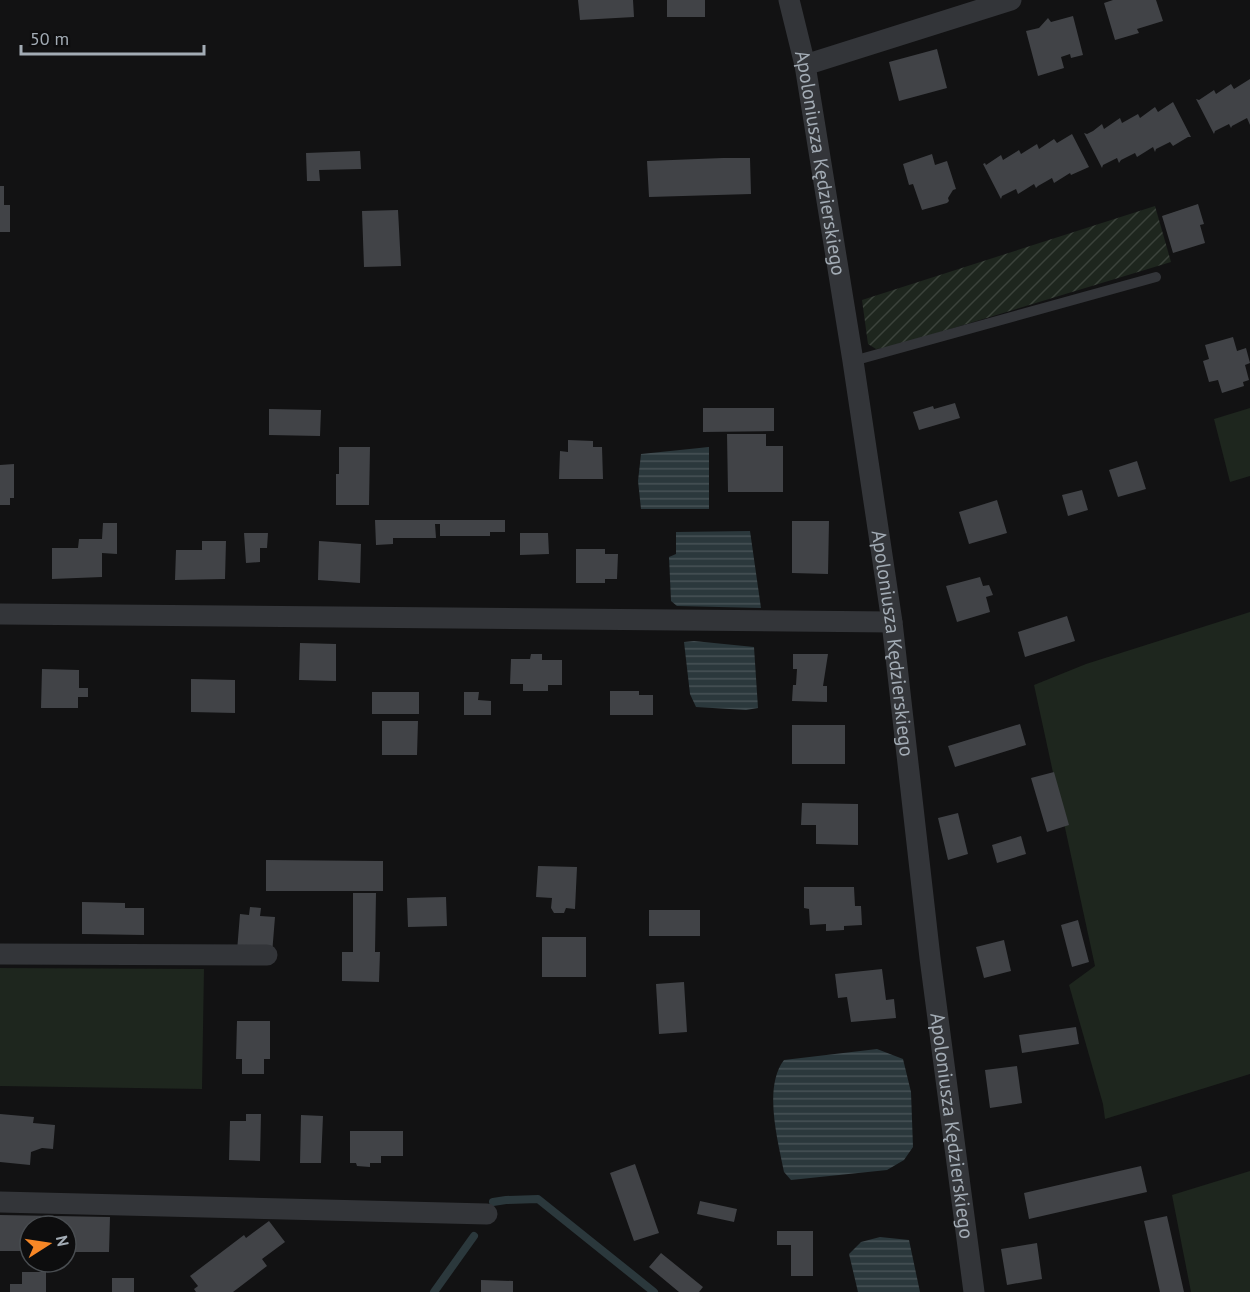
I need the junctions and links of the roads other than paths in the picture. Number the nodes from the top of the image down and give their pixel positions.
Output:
1 (789, 0) edge
2 (1011, 0) edge
3 (805, 65) junction
4 (1156, 278) dead end
5 (853, 361) junction
6 (0, 614) edge
7 (892, 622) junction
8 (0, 954) edge
9 (267, 955) dead end
10 (0, 1202) edge
11 (487, 1214) dead end
12 (974, 1292) edge

1 - 3 street, Apoloniusza Kędzierskiego
2 - 3 street
3 - 5 street, Apoloniusza Kędzierskiego
4 - 5 lane
5 - 7 street, Apoloniusza Kędzierskiego
6 - 7 street
7 - 12 street, Apoloniusza Kędzierskiego
8 - 9 street
10 - 11 street

